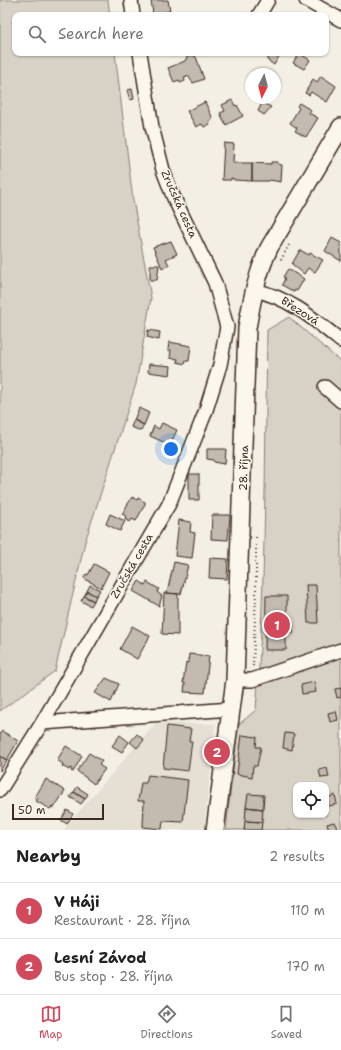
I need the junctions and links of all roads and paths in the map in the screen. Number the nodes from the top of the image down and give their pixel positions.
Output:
1 (131, 0) edge
2 (268, 0) edge
3 (306, 0) edge
4 (133, 12) edge
5 (261, 12) edge
6 (327, 12) edge
7 (329, 13) edge
8 (341, 20) edge
9 (140, 56) edge
10 (341, 127) edge
11 (293, 239) dead end
12 (278, 265) dead end
13 (254, 290) junction
14 (227, 327) junction
15 (248, 328) junction
16 (341, 341) edge
17 (325, 387) dead end
18 (341, 401) edge
19 (341, 650) edge
20 (236, 680) junction
21 (231, 709) junction
22 (42, 723) junction
23 (0, 790) edge
24 (214, 830) edge

1 - 4 street
2 - 5 street
3 - 6 street
7 - 8 street
9 - 14 street, Zručská cesta
10 - 13 main road, 28. října
11 - 12 path
13 - 15 main road, 28. října
13 - 16 street, Březová
14 - 15 street
14 - 22 street, Zručská cesta
15 - 20 main road, 28. října
17 - 18 street
19 - 20 street
20 - 21 main road, 28. října
21 - 22 street
21 - 24 main road, 28. října
22 - 23 street, Zručská cesta

